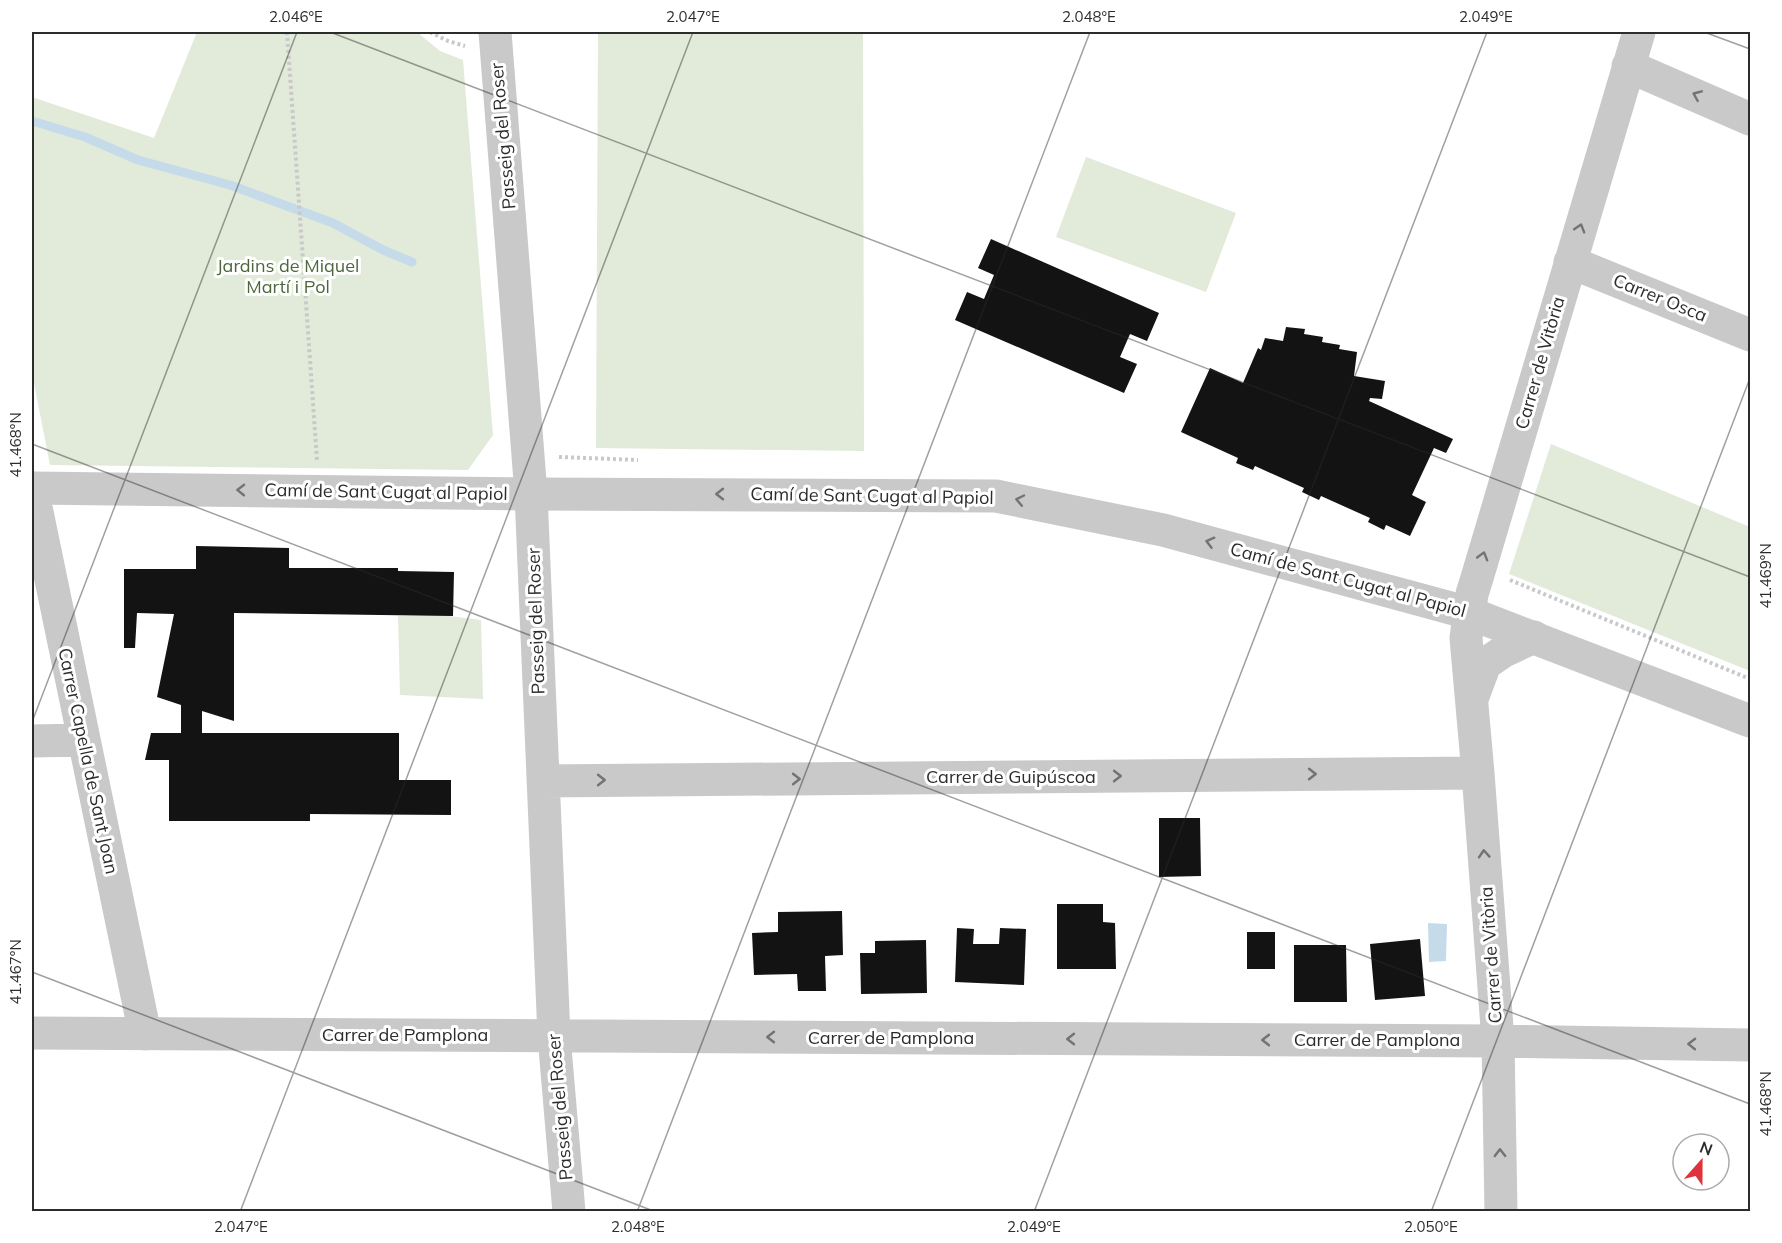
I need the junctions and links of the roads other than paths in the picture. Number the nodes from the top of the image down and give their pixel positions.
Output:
1 (495, 32) edge
2 (1639, 32) edge
3 (1628, 66) junction
4 (1750, 118) edge
5 (1570, 262) junction
6 (1750, 335) edge
7 (32, 488) edge
8 (531, 494) junction
9 (1471, 603) junction
10 (1534, 637) junction
11 (1472, 699) junction
12 (1750, 721) edge
13 (84, 740) junction
14 (32, 741) edge
15 (1478, 773) junction
16 (543, 781) junction
17 (32, 1033) edge
18 (145, 1034) junction
19 (554, 1036) junction
20 (1498, 1041) junction
21 (1750, 1045) edge
22 (569, 1212) edge
23 (1501, 1212) edge

1 - 8 street, Passeig del Roser
2 - 3 street, Carrer de Vitòria
4 -> 3 street
5 -> 3 street, Carrer de Vitòria
5 - 6 street, Carrer Osca
9 -> 5 street, Carrer de Vitòria
8 -> 7 street, Camí de Sant Cugat al Papiol
7 - 13 street, Carrer Capella de Sant Joan
9 -> 8 street, Camí de Sant Cugat al Papiol
8 - 16 street, Passeig del Roser
9 - 10 street, Camí de Sant Cugat al Papiol
9 - 11 street, Carrer de Vitòria
10 - 11 street, Carrer de Vitòria
10 - 12 street, Camí de Sant Cugat al Papiol
11 - 15 street, Carrer de Vitòria
13 - 14 street
13 - 18 street, Carrer Capella de Sant Joan
16 -> 15 street, Carrer de Guipúscoa
20 -> 15 street, Carrer de Vitòria
16 - 19 street, Passeig del Roser
17 - 18 street, Carrer de Pamplona
18 - 19 street, Carrer de Pamplona
20 -> 19 street, Carrer de Pamplona
19 - 22 street, Passeig del Roser
21 -> 20 street, Carrer de Pamplona
23 -> 20 street, Carrer de Vitòria

